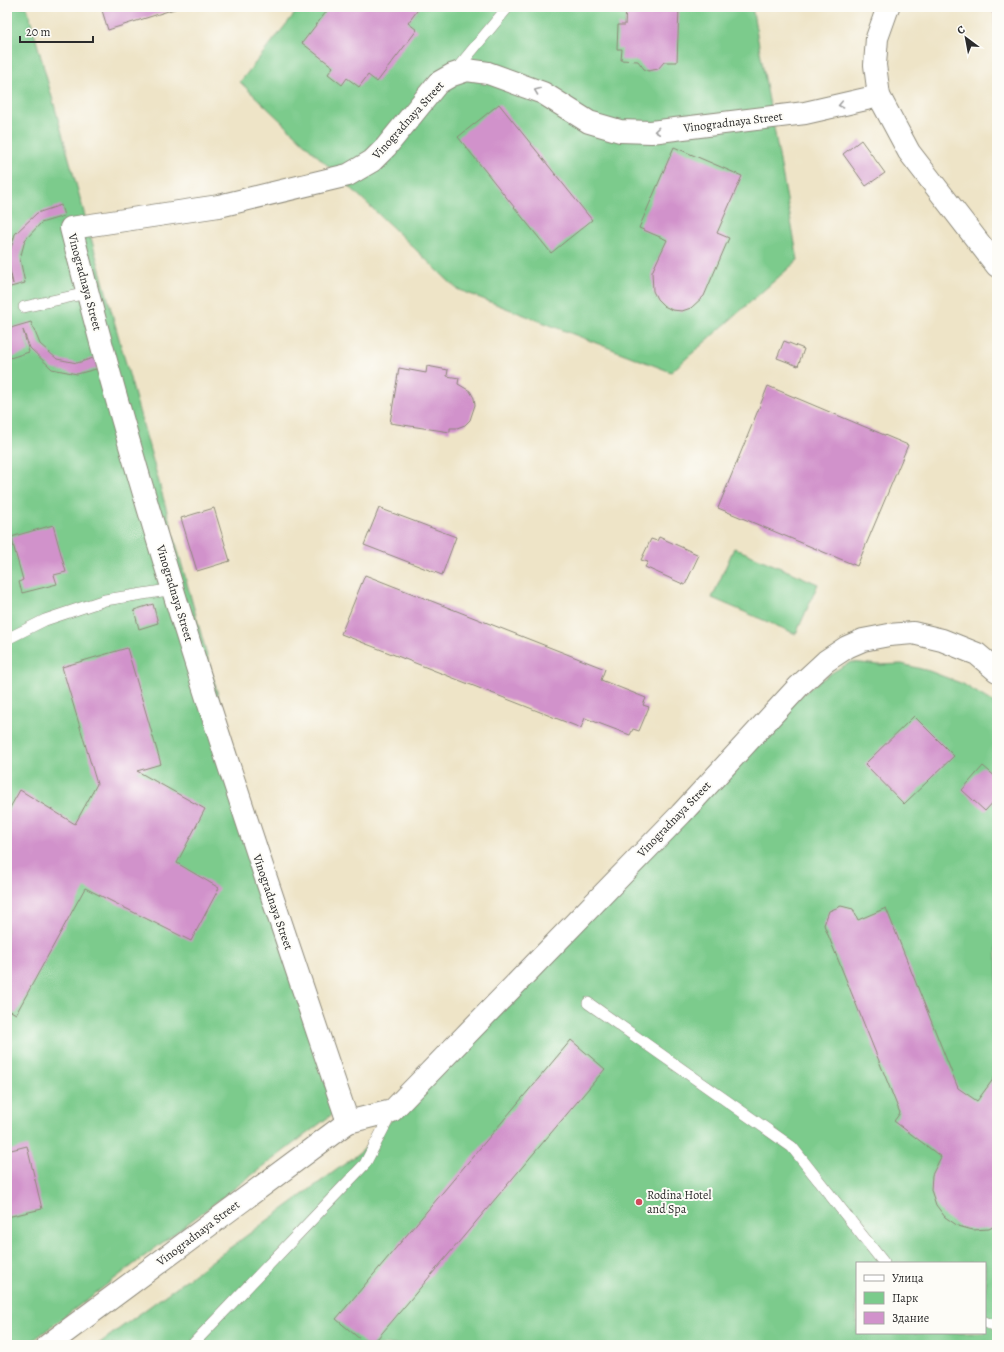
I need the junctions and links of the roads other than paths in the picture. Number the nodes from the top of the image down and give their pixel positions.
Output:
1 (508, 7) edge
2 (888, 7) edge
3 (452, 75) junction
4 (879, 96) junction
5 (997, 266) edge
6 (87, 293) junction
7 (24, 307) dead end
8 (174, 589) junction
9 (7, 639) edge
10 (997, 671) edge
11 (588, 1003) dead end
12 (392, 1111) junction
13 (348, 1122) junction
14 (883, 1262) edge
15 (986, 1322) edge
16 (997, 1328) edge
17 (48, 1345) edge
18 (192, 1345) edge

1 - 3 lane
2 - 4 street
4 -> 3 street, Vinogradnaya Street
3 - 6 street, Vinogradnaya Street
4 - 5 street
6 - 7 lane
6 - 8 street, Vinogradnaya Street
8 - 9 lane
8 - 13 street, Vinogradnaya Street
10 - 12 street, Vinogradnaya Street
11 - 14 lane
12 - 13 street, Vinogradnaya Street
12 - 18 lane, Vinogradnaya Street
13 - 17 street, Vinogradnaya Street
15 - 16 lane

